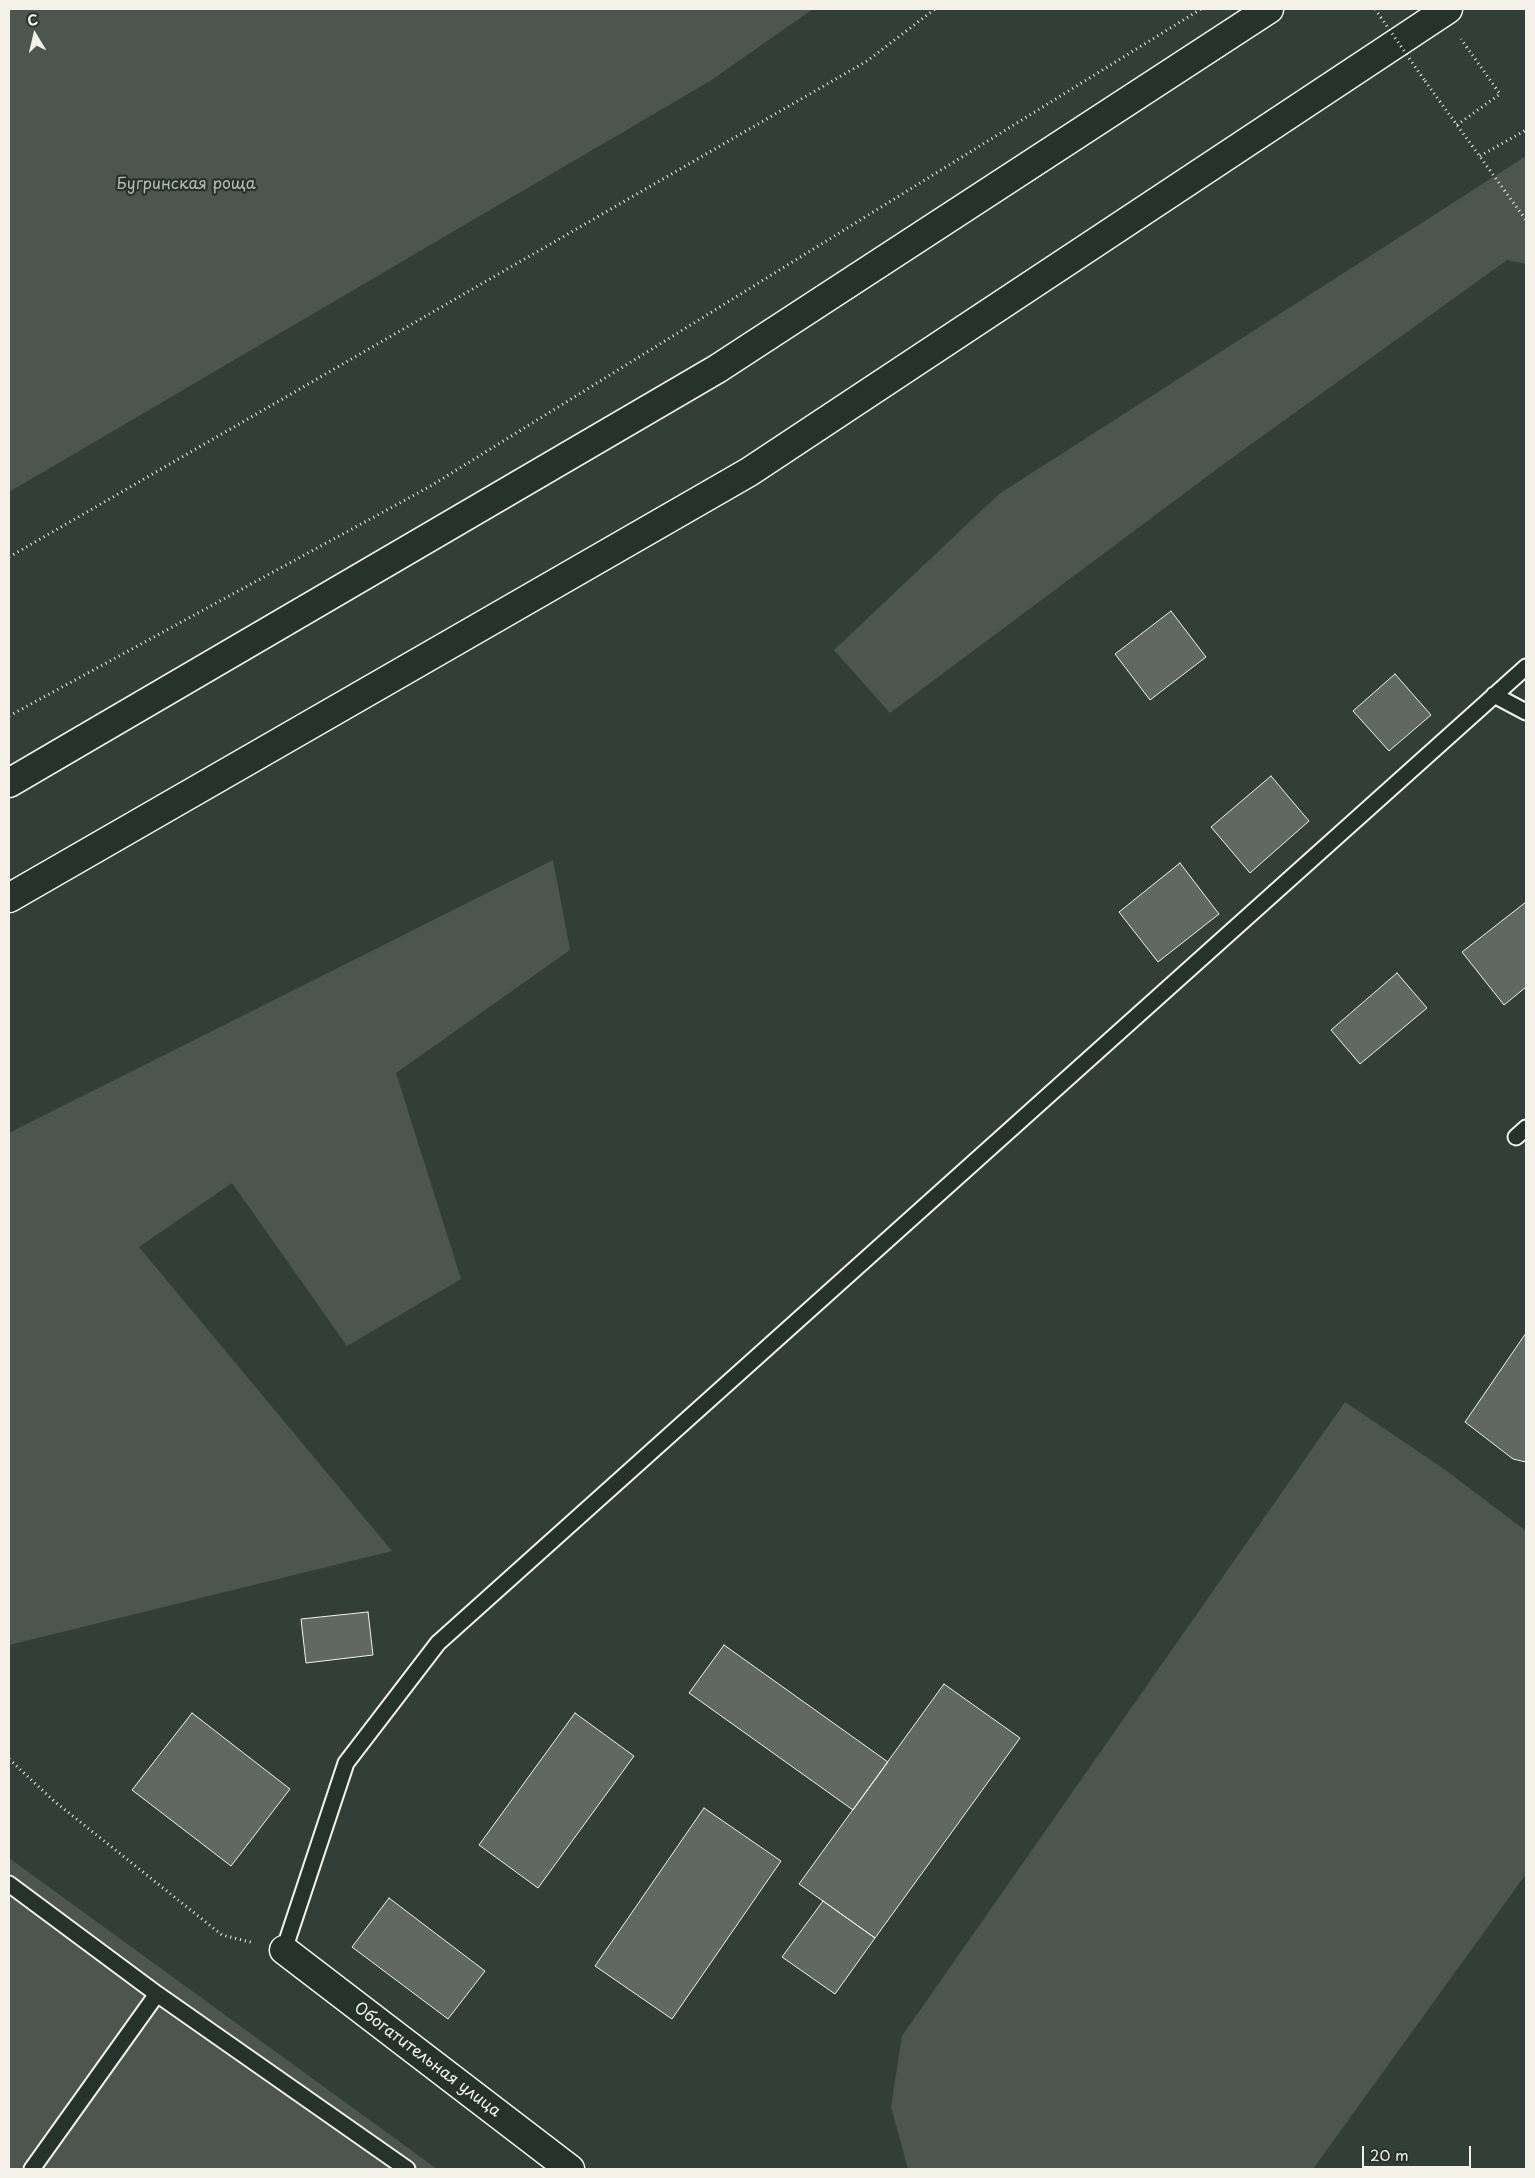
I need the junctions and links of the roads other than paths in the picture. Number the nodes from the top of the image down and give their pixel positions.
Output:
1 (1269, 9) edge
2 (1445, 11) edge
3 (1526, 667) edge
4 (1494, 695) junction
5 (1526, 712) edge
6 (9, 783) edge
7 (9, 898) edge
8 (9, 1884) edge
9 (284, 1950) joint
10 (157, 1994) junction
11 (32, 2169) edge
12 (407, 2169) edge
13 (570, 2169) edge

1 - 6 main road
2 - 7 main road
3 - 4 lane
4 - 5 lane
4 - 9 lane
8 - 10 lane
9 - 13 main road, Обогатительная улица
10 - 11 lane
10 - 12 lane

